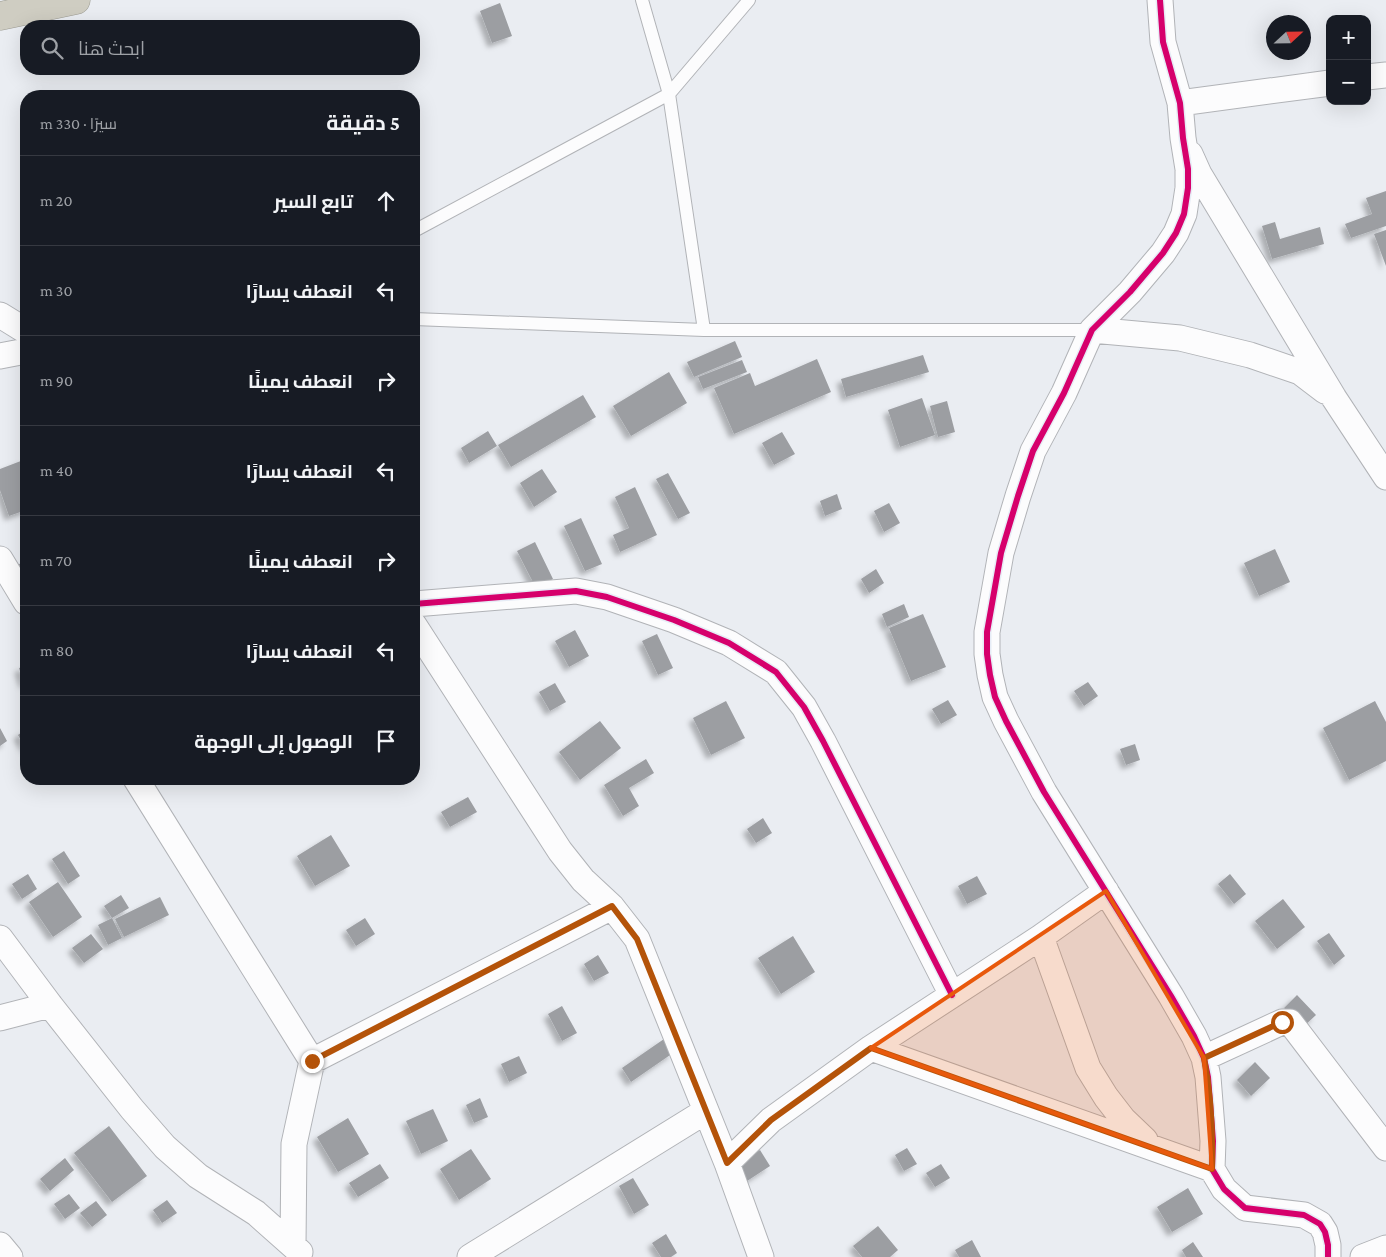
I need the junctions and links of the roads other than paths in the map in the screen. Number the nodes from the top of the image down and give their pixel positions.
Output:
1 (76, 0) edge
2 (642, 0) edge
3 (749, 0) edge
4 (1160, 0) edge
5 (0, 16) edge
6 (1386, 75) edge
7 (1371, 77) edge
8 (1326, 84) edge
9 (669, 94) junction
10 (1180, 103) junction
11 (1183, 138) junction
12 (420, 228) edge
13 (0, 315) edge
14 (420, 319) edge
15 (20, 327) edge
16 (704, 330) junction
17 (1092, 330) junction
18 (20, 352) edge
19 (0, 356) edge
20 (1334, 398) junction
21 (1386, 477) edge
22 (0, 560) edge
23 (20, 592) edge
24 (420, 604) edge
25 (420, 634) edge
26 (140, 785) edge
27 (1106, 891) junction
28 (612, 906) junction
29 (1041, 937) junction
30 (0, 938) edge
31 (952, 995) junction
32 (50, 1005) junction
33 (0, 1018) edge
34 (871, 1048) junction
35 (1204, 1058) junction
36 (312, 1061) junction
37 (706, 1111) junction
38 (1153, 1148) junction
39 (1386, 1148) edge
40 (727, 1163) junction
41 (1212, 1169) junction
42 (0, 1245) edge
43 (1386, 1248) edge
44 (299, 1251) edge
45 (10, 1257) edge
46 (470, 1257) edge
47 (761, 1257) edge
48 (1328, 1257) edge
49 (1363, 1257) edge

1 - 5 highway
2 - 9 lane
3 - 9 lane
4 - 10 street
6 - 7 street
8 - 10 street
9 - 12 lane
9 - 16 lane
10 - 11 street
11 - 17 street
11 - 20 street
13 - 15 street
14 - 16 lane
16 - 17 lane
17 - 20 street
17 - 27 street
18 - 19 street
20 - 21 street
22 - 23 street
24 - 31 street
25 - 28 street
26 - 36 street
27 - 29 street
27 - 35 street
28 - 36 street
28 - 37 street
29 - 31 street
29 - 38 street
30 - 32 street
31 - 34 street
32 - 33 street
32 - 44 street
34 - 38 street
34 - 40 street
35 - 39 street
35 - 41 street
36 - 44 street
37 - 40 street
37 - 46 street
38 - 41 street
40 - 47 street
41 - 48 street
42 - 45 street
43 - 49 street

